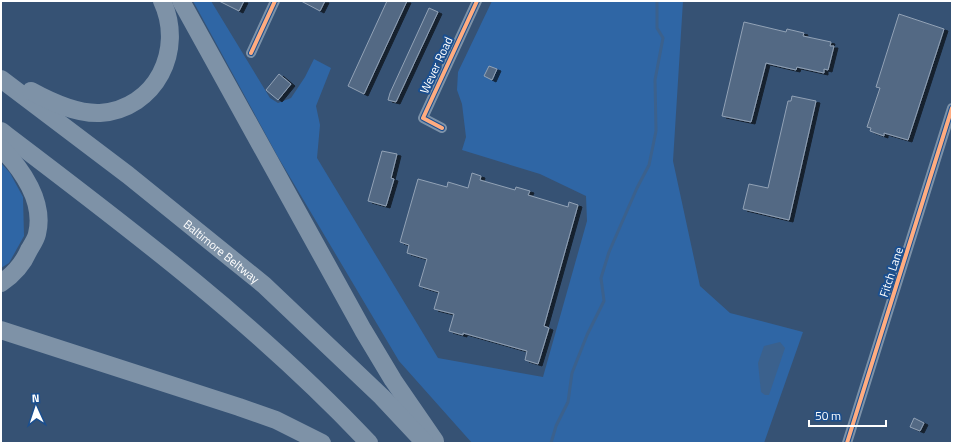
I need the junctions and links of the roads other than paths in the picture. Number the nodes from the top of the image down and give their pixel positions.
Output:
1 (162, 1) edge
2 (181, 1) edge
3 (276, 1) edge
4 (476, 1) edge
5 (251, 53) dead end
6 (1, 74) edge
7 (1, 79) edge
8 (952, 108) edge
9 (442, 128) dead end
10 (1, 131) edge
11 (1, 148) edge
12 (1, 283) edge
13 (1, 330) edge
14 (322, 443) edge
15 (369, 443) edge
16 (425, 443) edge
17 (437, 443) edge
18 (847, 443) edge

1 - 6 highway
2 - 17 highway
3 - 5 street
4 - 9 street, Wever Road
7 - 16 highway, Baltimore Beltway
8 - 18 street, Fitch Lane
10 - 15 highway
11 - 12 highway
13 - 14 highway

